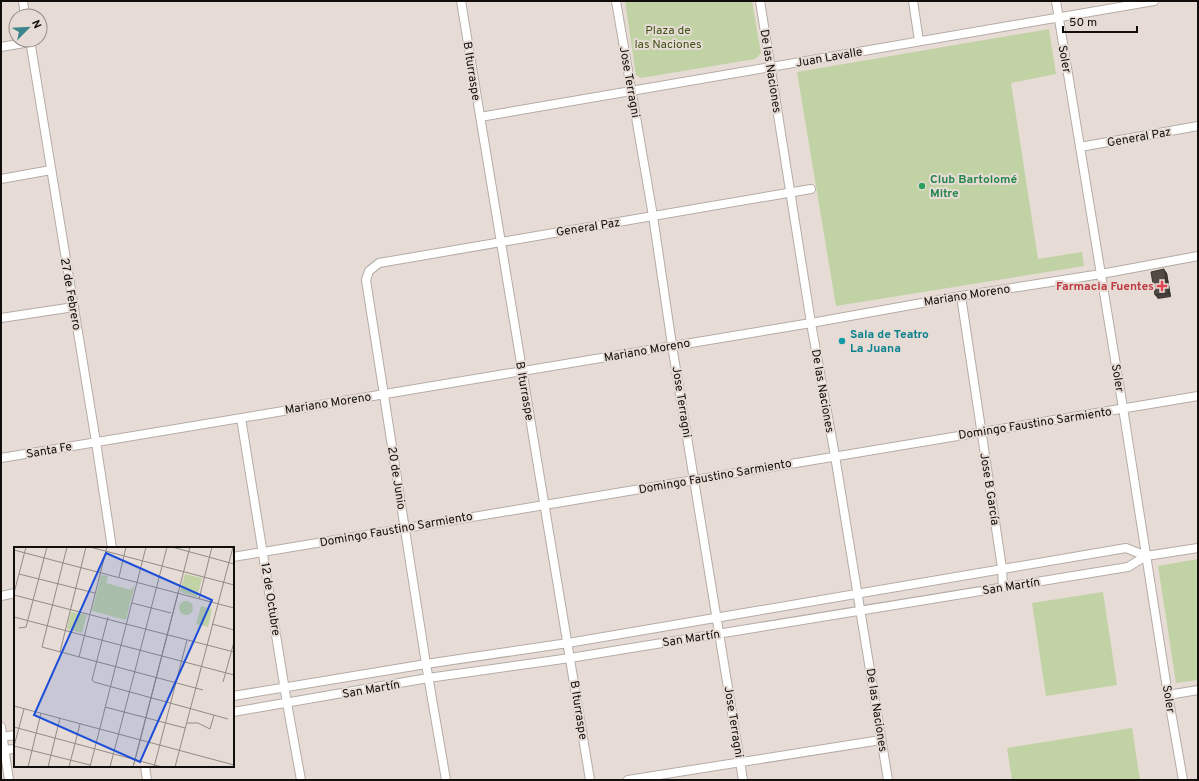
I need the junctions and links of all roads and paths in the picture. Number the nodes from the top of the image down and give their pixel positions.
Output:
1 (461, 1) edge
2 (616, 1) edge
3 (760, 1) edge
4 (913, 1) edge
5 (1056, 1) edge
6 (1154, 1) edge
7 (1058, 17) junction
8 (919, 41) junction
9 (31, 48) edge
10 (770, 67) junction
11 (632, 90) junction
12 (480, 117) junction
13 (1198, 126) edge
14 (1080, 147) junction
15 (51, 170) junction
16 (1, 179) edge
17 (811, 189) dead end
18 (790, 193) junction
19 (653, 216) junction
20 (500, 241) junction
21 (1198, 256) edge
22 (368, 270) joint
23 (1101, 274) junction
24 (961, 296) junction
25 (74, 307) junction
26 (1, 318) edge
27 (811, 323) junction
28 (672, 345) junction
29 (522, 371) junction
30 (384, 394) junction
31 (1198, 396) edge
32 (1123, 408) junction
33 (241, 418) junction
34 (981, 431) junction
35 (96, 442) junction
36 (835, 456) junction
37 (1, 458) edge
38 (694, 480) junction
39 (544, 504) junction
40 (405, 528) junction
41 (112, 547) edge
42 (1198, 548) edge
43 (264, 552) junction
44 (1146, 556) junction
45 (234, 557) edge
46 (1002, 568) junction
47 (1003, 587) junction
48 (14, 593) edge
49 (856, 593) junction
50 (1, 596) edge
51 (860, 610) junction
52 (716, 618) junction
53 (720, 633) junction
54 (568, 643) junction
55 (570, 658) junction
56 (426, 664) junction
57 (428, 678) junction
58 (285, 687) junction
59 (1198, 690) edge
60 (1168, 695) junction
61 (234, 696) edge
62 (287, 703) junction
63 (234, 712) edge
64 (1, 727) edge
65 (14, 735) edge
66 (2, 737) edge
67 (881, 740) junction
68 (14, 749) edge
69 (3, 750) edge
70 (741, 762) junction
71 (145, 767) edge
72 (9, 780) edge
73 (147, 780) edge
74 (301, 780) edge
75 (446, 780) edge
76 (590, 780) edge
77 (628, 780) edge
78 (743, 780) edge
79 (888, 780) edge
80 (1183, 780) edge

1 - 12 street, B Iturraspe
2 - 11 street, Jose Terragni
3 - 10 street, De las Naciones
4 - 8 street
5 - 7 street, Soler
6 - 7 street, Juan Lavalle
7 - 8 street, Juan Lavalle
7 - 14 street, Soler
8 - 10 street, Juan Lavalle
9 - 15 street, 27 de Febrero
10 - 11 street, Juan Lavalle
10 - 18 street, De las Naciones
11 - 12 street, Juan Lavalle
11 - 19 street, Jose Terragni
12 - 20 street, B Iturraspe
13 - 14 street, General Paz
14 - 23 street, Soler
15 - 16 street
15 - 25 street, 27 de Febrero
17 - 18 street, General Paz
18 - 19 street, General Paz
18 - 27 street, De las Naciones
19 - 20 street, General Paz
19 - 28 street, Jose Terragni
20 - 22 street, General Paz
20 - 29 street, B Iturraspe
21 - 23 street, Mariano Moreno
22 - 30 street, 20 de Junio
23 - 24 street, Mariano Moreno
23 - 32 street, Soler
24 - 27 street, Mariano Moreno
24 - 34 street, Jose B García
25 - 26 street
25 - 35 street, 27 de Febrero
27 - 28 street, Mariano Moreno
27 - 36 street, De las Naciones
28 - 29 street, Mariano Moreno
28 - 38 street, Jose Terragni
29 - 30 street, Mariano Moreno
29 - 39 street, B Iturraspe
30 - 33 street, Mariano Moreno
30 - 40 street, 20 de Junio
31 - 32 street, Domingo Faustino Sarmiento
32 - 34 street, Domingo Faustino Sarmiento
32 - 44 street, Soler
33 - 35 street, Mariano Moreno
33 - 43 street, 12 de Octubre
34 - 36 street, Domingo Faustino Sarmiento
34 - 46 street, Jose B García
35 - 37 street, Santa Fe
35 - 41 street, 27 de Febrero
36 - 38 street, Domingo Faustino Sarmiento
36 - 49 street, De las Naciones
38 - 39 street, Domingo Faustino Sarmiento
38 - 52 street, Jose Terragni
39 - 40 street, Domingo Faustino Sarmiento
39 - 54 street, B Iturraspe
40 - 43 street, Domingo Faustino Sarmiento
40 - 56 street, 20 de Junio
42 - 44 street, San Martín
43 - 45 street, Domingo Faustino Sarmiento
43 - 58 street, 12 de Octubre
44 - 46 street, San Martín
44 - 47 street, San Martín
44 - 60 street, Soler
46 - 47 street, Jose B García
46 - 49 street, San Martín
47 - 51 street, San Martín
48 - 50 street
49 - 51 street, De las Naciones
49 - 52 street, San Martín
51 - 53 street, San Martín
51 - 67 street, De las Naciones
52 - 53 street, Jose Terragni
52 - 54 street, San Martín
53 - 55 street, San Martín
53 - 70 street, Jose Terragni
54 - 55 street, B Iturraspe
54 - 56 street, San Martín
55 - 57 street, San Martín
55 - 76 street, B Iturraspe
56 - 57 street, 20 de Junio
56 - 58 street, San Martín
57 - 62 street, San Martín
57 - 75 street, 20 de Junio
58 - 61 street, San Martín
58 - 62 street, 12 de Octubre
59 - 60 street
60 - 80 street, Soler
62 - 63 street, San Martín
62 - 74 street, 12 de Octubre
64 - 66 street
65 - 66 street
66 - 69 street
67 - 70 street
67 - 79 street, De las Naciones
68 - 69 street
69 - 72 street
70 - 77 street
70 - 78 street, Jose Terragni
71 - 73 street

